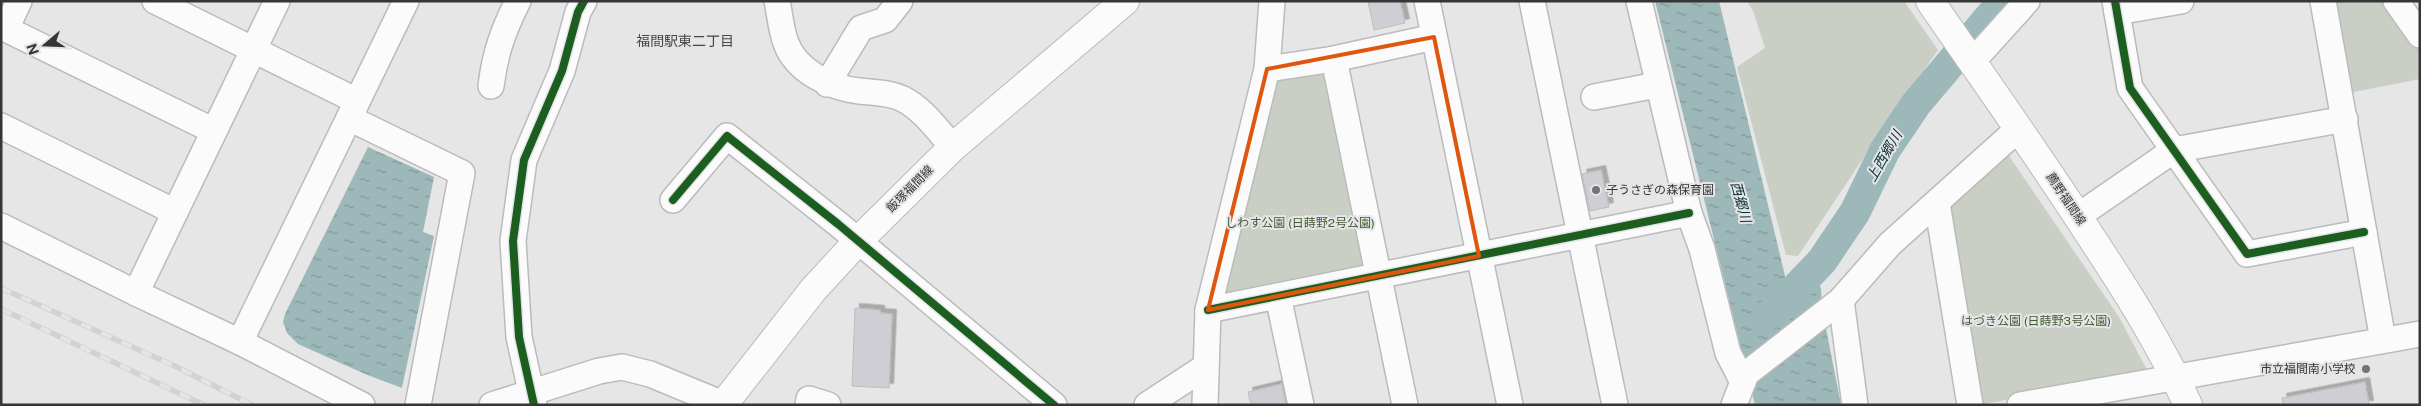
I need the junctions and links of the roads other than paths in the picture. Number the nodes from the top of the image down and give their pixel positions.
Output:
1 (19, 1) edge
2 (155, 1) edge
3 (277, 1) edge
4 (406, 1) edge
5 (518, 1) edge
6 (584, 1) edge
7 (777, 1) edge
8 (900, 1) edge
9 (1125, 1) edge
10 (1272, 1) edge
11 (1427, 1) edge
12 (1532, 1) edge
13 (1639, 1) edge
14 (1930, 1) edge
15 (2027, 1) edge
16 (2181, 1) edge
17 (2323, 1) edge
18 (2396, 1) edge
19 (2116, 7) edge
20 (2420, 35) edge
21 (1434, 37) junction
22 (254, 50) junction
23 (1968, 57) junction
24 (1334, 59) junction
25 (1267, 69) junction
26 (827, 84) junction
27 (1657, 85) junction
28 (491, 86) dead end
29 (1594, 97) dead end
30 (353, 110) junction
31 (2345, 119) junction
32 (1, 126) edge
33 (2018, 129) junction
34 (214, 131) junction
35 (953, 147) junction
36 (2174, 150) junction
37 (673, 200) dead end
38 (1937, 203) junction
39 (175, 212) junction
40 (1689, 214) junction
41 (2078, 216) junction
42 (1, 226) edge
43 (2364, 232) junction
44 (1580, 235) junction
45 (858, 241) junction
46 (1479, 256) junction
47 (1379, 275) junction
48 (136, 293) junction
49 (1278, 296) junction
50 (1834, 305) junction
51 (1208, 310) junction
52 (2420, 334) edge
53 (2383, 340) junction
54 (240, 342) junction
55 (1205, 367) junction
56 (1745, 378) junction
57 (2176, 378) junction
58 (532, 398) edge
59 (2081, 400) edge
60 (723, 404) edge
61 (362, 405) edge
62 (418, 405) edge
63 (492, 405) edge
64 (808, 405) edge
65 (828, 405) edge
66 (1054, 405) edge
67 (1147, 405) edge
68 (1206, 405) edge
69 (1301, 405) edge
70 (1405, 405) edge
71 (1510, 405) edge
72 (1615, 405) edge
73 (1734, 405) edge
74 (1855, 405) edge
75 (1970, 405) edge
76 (2020, 405) edge
77 (2188, 405) edge

1 - 34 street
2 - 22 street
3 - 22 street
4 - 30 street
5 - 28 street
6 - 58 street
7 - 26 street
8 - 26 street
9 - 35 main road, 飯塚福間線
10 - 25 street
11 - 21 street
12 - 44 street
13 - 27 street
14 - 23 main road, 薦野福間線
15 - 23 street
16 - 19 street
17 - 31 street
18 - 20 street
19 - 36 street
21 - 24 street
21 - 46 street
22 - 30 street
22 - 34 street
23 - 33 main road, 薦野福間線
24 - 25 street
24 - 47 street
25 - 51 street
26 - 35 street
27 - 29 street
27 - 40 street
30 - 54 street
30 - 62 street
31 - 36 street
31 - 43 street
32 - 39 street
33 - 38 street
33 - 41 main road, 薦野福間線
34 - 39 street
35 - 45 main road, 飯塚福間線
36 - 41 street
36 - 43 street
37 - 45 street
38 - 50 street
38 - 75 street
39 - 48 street
40 - 44 street
40 - 56 street
41 - 57 main road, 薦野福間線
42 - 48 street
43 - 53 street
44 - 46 street
44 - 72 street
45 - 60 main road, 飯塚福間線
45 - 66 street
46 - 47 street
46 - 71 street
47 - 49 street
47 - 70 street
48 - 54 street
49 - 51 street
49 - 69 street
50 - 56 street
50 - 74 street
51 - 55 street
52 - 53 street
53 - 57 street
54 - 61 street
55 - 67 street
55 - 68 street
56 - 73 street
57 - 59 street
57 - 77 main road, 薦野福間線
58 - 60 street
58 - 63 street
59 - 76 street
64 - 65 street

